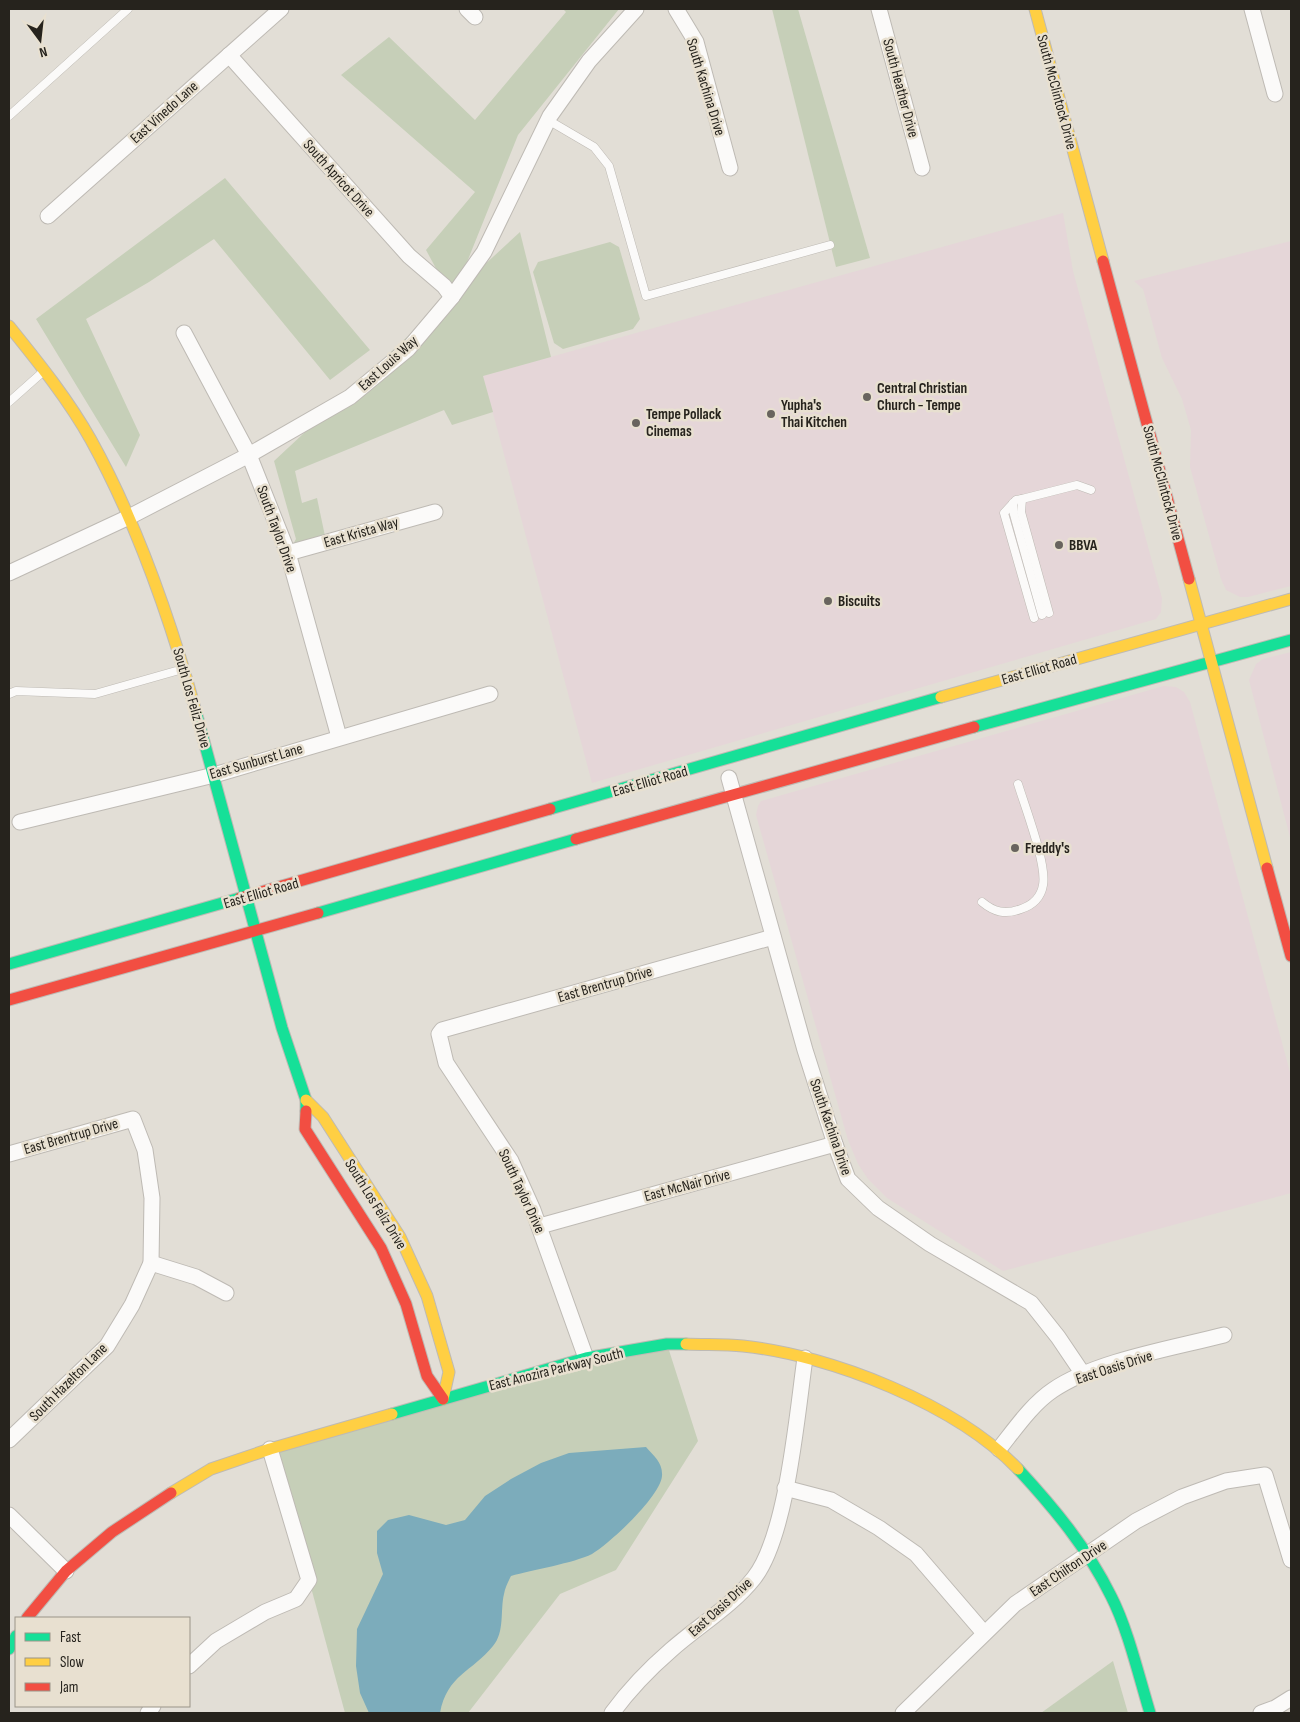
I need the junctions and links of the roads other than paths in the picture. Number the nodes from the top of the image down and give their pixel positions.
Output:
1 (128, 9) edge
2 (281, 9) edge
3 (636, 9) edge
4 (676, 9) edge
5 (880, 9) edge
6 (1035, 9) edge
7 (1252, 9) edge
8 (229, 54) junction
9 (1275, 94) dead end
10 (9, 116) edge
11 (548, 120) junction
12 (730, 168) dead end
13 (922, 168) dead end
14 (48, 216) dead end
15 (830, 245) dead end
16 (452, 297) junction
17 (9, 326) edge
18 (184, 333) dead end
19 (45, 370) junction
20 (9, 402) edge
21 (250, 455) junction
22 (1091, 490) dead end
23 (1022, 499) junction
24 (1012, 504) junction
25 (435, 512) dead end
26 (129, 517) junction
27 (288, 553) junction
28 (9, 573) edge
29 (1291, 600) edge
30 (1034, 618) dead end
31 (1201, 623) junction
32 (1291, 640) edge
33 (1211, 661) junction
34 (184, 669) junction
35 (9, 694) edge
36 (490, 694) dead end
37 (339, 737) junction
38 (214, 775) junction
39 (730, 778) dead end
40 (1018, 784) dead end
41 (733, 794) junction
42 (20, 822) dead end
43 (248, 896) junction
44 (982, 902) dead end
45 (256, 930) junction
46 (773, 937) junction
47 (1291, 956) edge
48 (9, 964) edge
49 (9, 1000) edge
50 (439, 1034) joint
51 (306, 1100) junction
52 (133, 1119) joint
53 (834, 1144) junction
54 (9, 1154) edge
55 (540, 1226) junction
56 (151, 1263) junction
57 (226, 1293) dead end
58 (1224, 1334) dead end
59 (586, 1358) junction
60 (805, 1358) junction
61 (1082, 1374) junction
62 (443, 1399) junction
63 (9, 1440) edge
64 (270, 1449) junction
65 (999, 1449) junction
66 (785, 1488) junction
67 (9, 1515) edge
68 (1086, 1555) junction
69 (1291, 1560) edge
70 (66, 1571) junction
71 (28, 1617) edge
72 (984, 1633) junction
73 (15, 1638) edge
74 (9, 1649) edge
75 (190, 1665) edge
76 (1291, 1698) edge
77 (612, 1713) edge
78 (903, 1713) edge
79 (1150, 1713) edge
80 (1261, 1713) edge

1 - 10 lane
2 - 8 street, East Vinedo Lane
3 - 11 street, East Louis Way
4 - 12 street, South Kachina Drive
5 - 13 street, South Heather Drive
6 - 31 main road, South McClintock Drive
7 - 9 street
8 - 14 street, East Vinedo Lane
8 - 16 street, South Apricot Drive
11 - 15 lane
11 - 16 street, East Louis Way
16 - 21 street, East Louis Way
17 - 19 main road, South Los Feliz Drive
18 - 21 street, South Taylor Drive
19 - 20 lane
19 - 26 main road, South Los Feliz Drive
21 - 26 street, East Louis Way
21 - 27 street, South Taylor Drive
22 - 23 lane
23 - 24 lane
23 - 24 lane
24 - 30 lane
25 - 27 street, East Krista Way
26 - 28 street, East Louis Way
26 - 34 main road, South Los Feliz Drive
27 - 37 street, South Taylor Drive
29 - 31 main road, East Elliot Road
31 - 33 main road, South McClintock Drive
31 - 43 main road, East Elliot Road
32 - 33 main road
33 - 41 main road
33 - 47 main road, South McClintock Drive
34 - 35 lane
34 - 38 main road, South Los Feliz Drive
36 - 37 street, East Sunburst Lane
37 - 38 street, East Sunburst Lane
38 - 42 street, East Sunburst Lane
38 - 43 main road, South Los Feliz Drive
39 - 41 street, South Kachina Drive
40 - 44 lane
41 - 45 main road
41 - 46 street, South Kachina Drive
43 - 45 main road, South Los Feliz Drive
43 - 48 main road, East Elliot Road
45 - 49 main road
45 - 51 main road, South Los Feliz Drive
46 - 50 street, East Brentrup Drive
46 - 53 street, South Kachina Drive
50 - 55 street, South Taylor Drive
51 - 62 main road, South Los Feliz Drive
51 - 62 main road, South Los Feliz Drive
52 - 54 street, East Brentrup Drive
52 - 56 street, South Hazelton Lane
53 - 55 street, East McNair Drive
53 - 61 street, South Kachina Drive
55 - 59 street, South Taylor Drive
56 - 57 street
56 - 63 street, South Hazelton Lane
58 - 61 street, East Oasis Drive
59 - 60 main road, East Anozira Parkway South
59 - 62 main road, East Anozira Parkway South
60 - 65 main road, East Anozira Parkway South
60 - 66 street, East Oasis Drive
61 - 65 street, East Oasis Drive
62 - 64 main road, East Anozira Parkway South
64 - 70 main road, East Anozira Parkway South
64 - 75 street
65 - 68 main road, East Anozira Parkway South
66 - 72 street
66 - 77 street, East Oasis Drive
67 - 70 street
68 - 69 street, East Chilton Drive
68 - 72 street, East Chilton Drive
68 - 79 main road, East Anozira Parkway South
70 - 71 main road, East Anozira Parkway South
72 - 78 street, East Chilton Drive
73 - 74 main road
76 - 80 street

